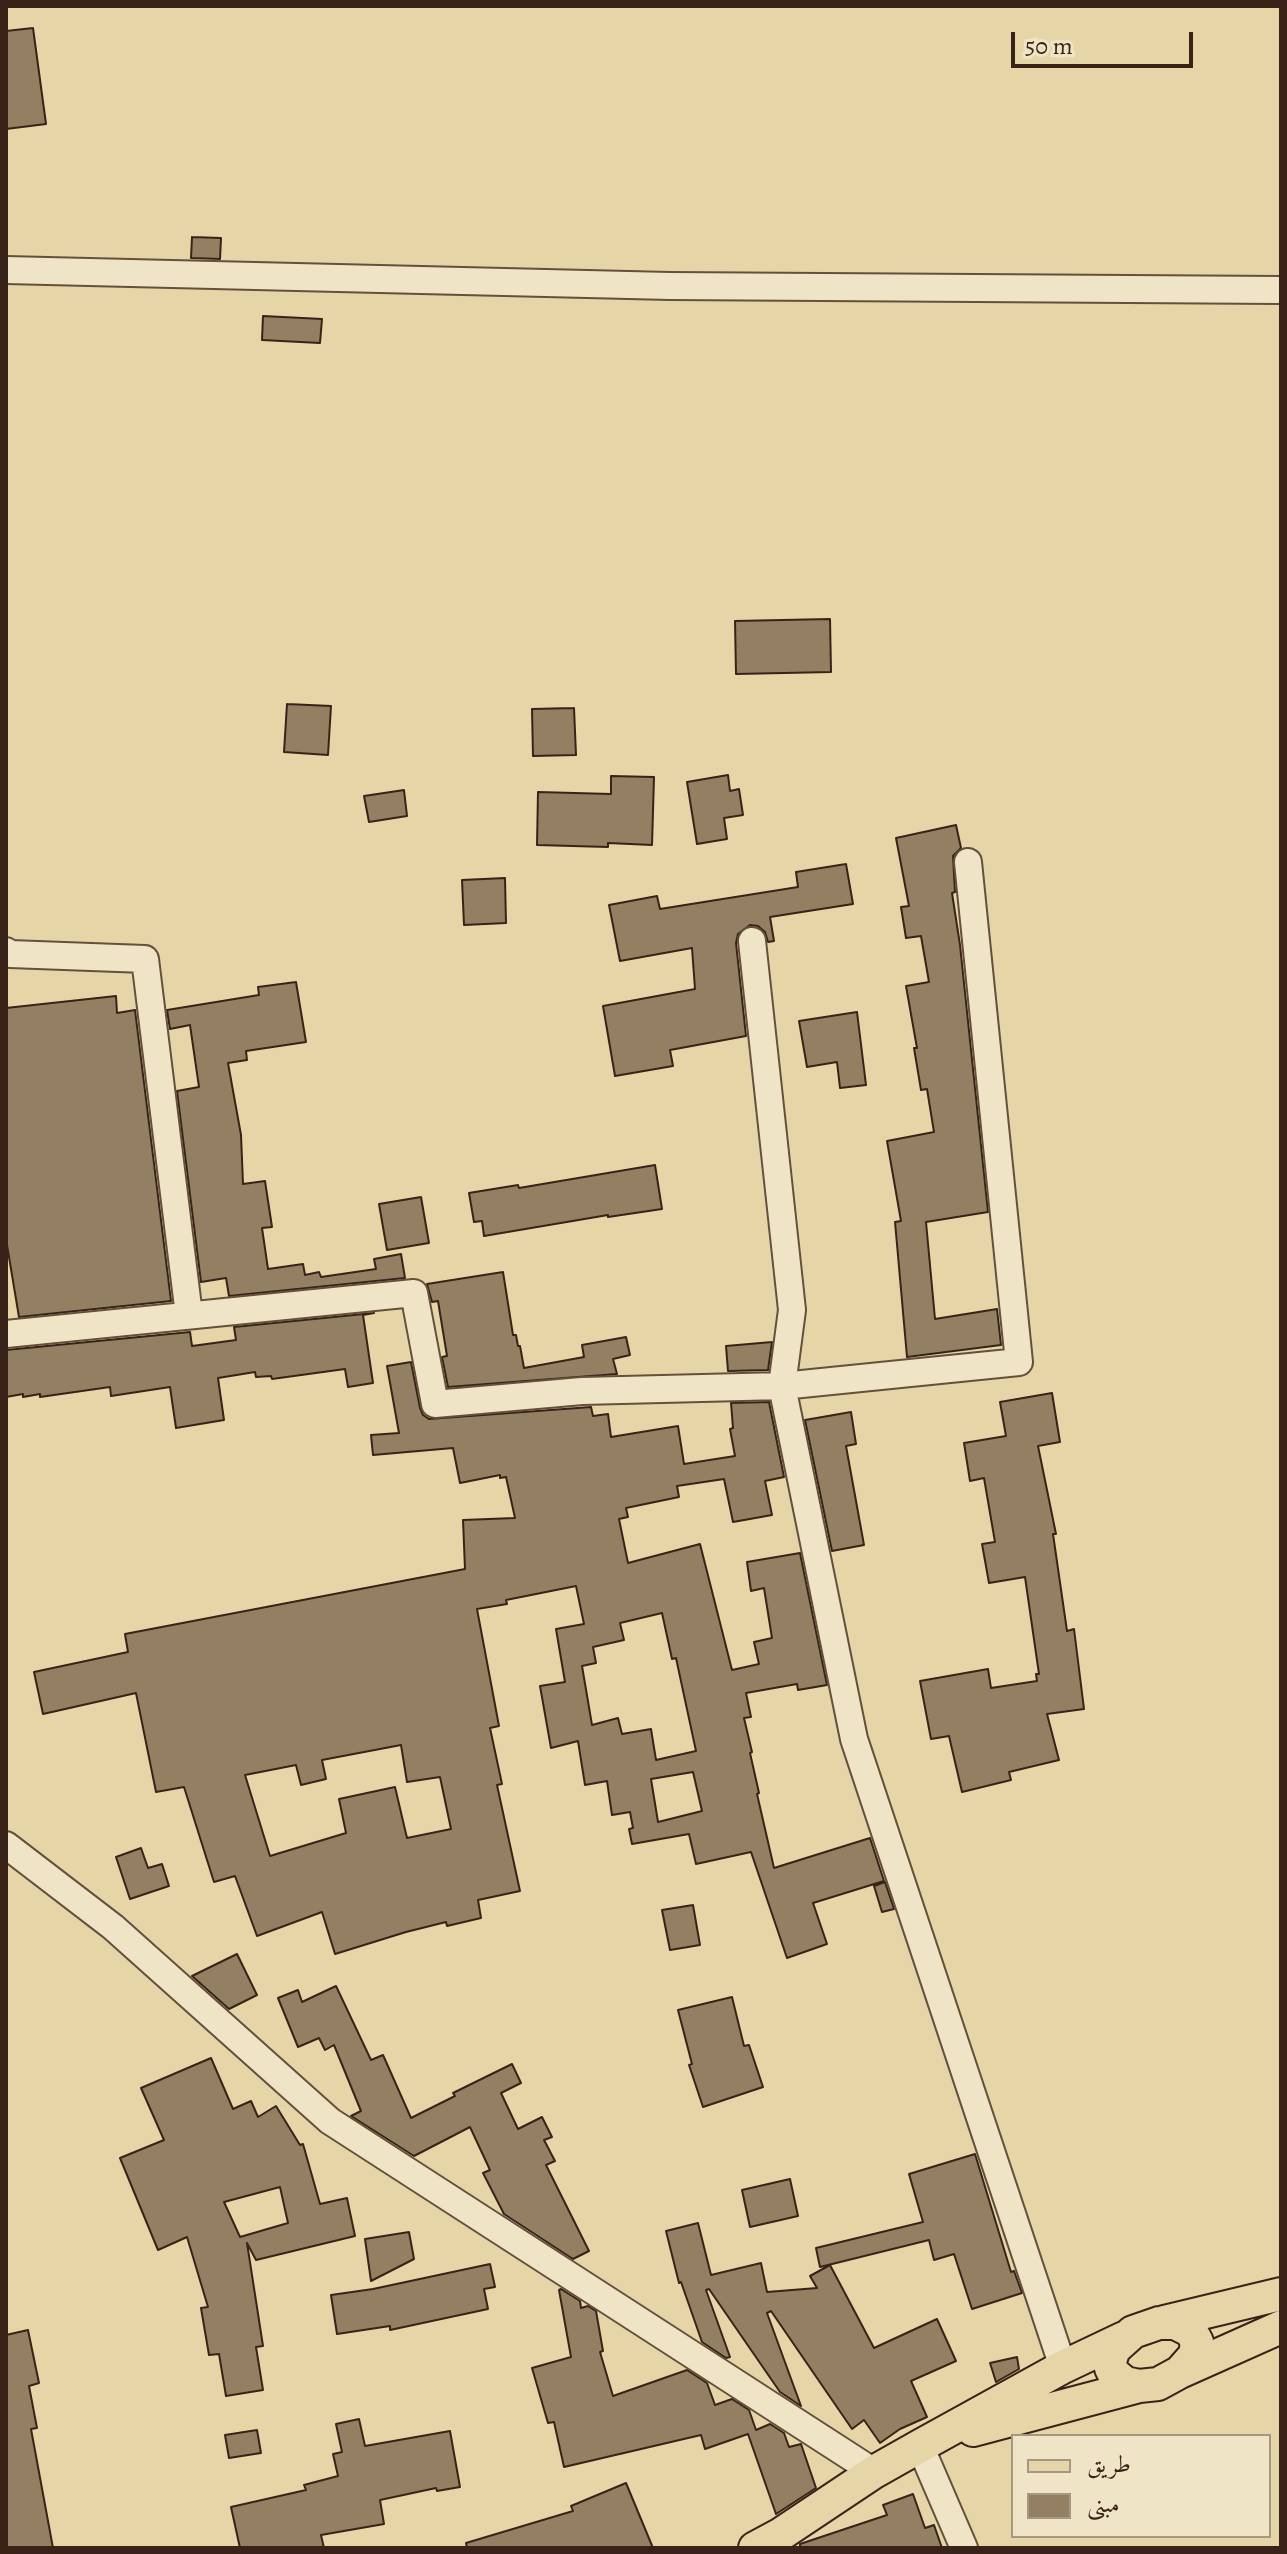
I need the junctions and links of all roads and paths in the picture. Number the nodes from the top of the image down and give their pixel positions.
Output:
1 (6, 270) edge
2 (1281, 290) edge
3 (968, 862) dead end
4 (752, 941) dead end
5 (6, 951) edge
6 (189, 1315) junction
7 (6, 1334) edge
8 (782, 1386) junction
9 (6, 1845) edge
10 (1281, 2294) edge
11 (1159, 2323) junction
12 (1281, 2327) edge
13 (1124, 2338) junction
14 (1063, 2367) junction
15 (1180, 2372) junction
16 (1139, 2386) junction
17 (920, 2446) junction
18 (874, 2472) junction
19 (755, 2548) edge
20 (964, 2548) edge

1 - 2 street
3 - 8 street
4 - 8 street
5 - 6 street
6 - 7 street
6 - 8 street
8 - 14 street
9 - 18 street
10 - 11 main road
11 - 13 main road
11 - 15 main road
12 - 15 main road
13 - 14 main road
13 - 16 main road
14 - 17 main road
15 - 16 main road
16 - 17 main road
17 - 18 main road
17 - 20 street
18 - 19 main road

